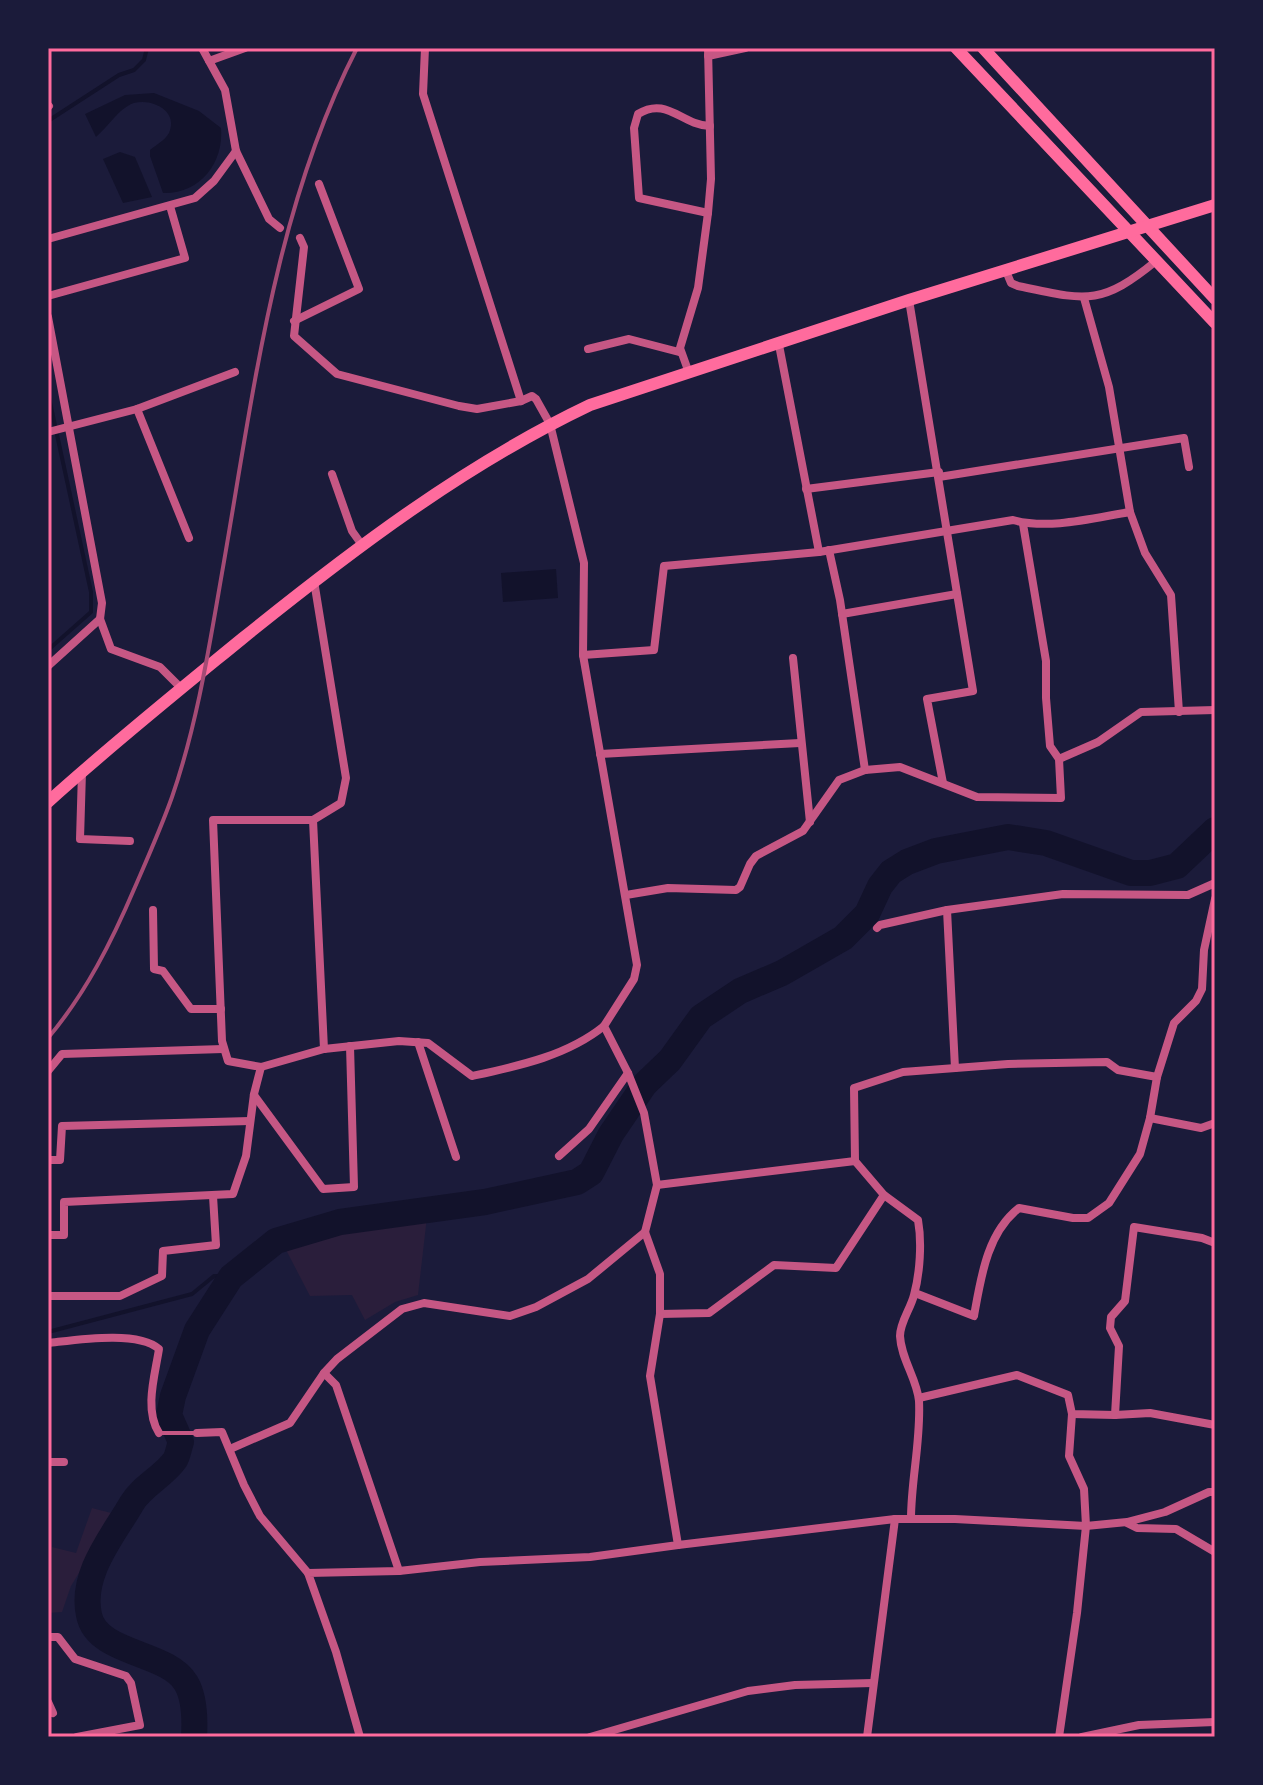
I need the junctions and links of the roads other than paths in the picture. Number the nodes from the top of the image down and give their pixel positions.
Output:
1 (202, 48) edge
2 (245, 48) edge
3 (425, 48) edge
4 (745, 48) edge
5 (956, 48) edge
6 (983, 48) edge
7 (708, 52) edge
8 (209, 61) junction
9 (710, 126) junction
10 (236, 151) junction
11 (319, 184) dead end
12 (1215, 205) edge
13 (170, 206) junction
14 (708, 213) junction
15 (1147, 225) junction
16 (280, 228) dead end
17 (1129, 232) junction
18 (300, 238) dead end
19 (48, 239) edge
20 (1156, 261) junction
21 (1006, 271) junction
22 (48, 296) edge
23 (1084, 298) junction
24 (1215, 299) edge
25 (909, 300) junction
26 (48, 317) edge
27 (294, 321) junction
28 (1215, 323) edge
29 (779, 345) junction
30 (588, 349) dead end
31 (679, 352) junction
32 (235, 372) dead end
33 (689, 373) junction
34 (521, 401) junction
35 (137, 409) junction
36 (550, 424) junction
37 (66, 426) junction
38 (48, 431) edge
39 (1120, 448) junction
40 (1189, 467) dead end
41 (332, 474) dead end
42 (939, 474) junction
43 (806, 489) junction
44 (1130, 512) junction
45 (1023, 524) junction
46 (947, 531) junction
47 (189, 538) dead end
48 (362, 545) junction
49 (824, 551) junction
50 (314, 581) junction
51 (957, 594) junction
52 (842, 614) junction
53 (100, 619) junction
54 (583, 655) junction
55 (793, 658) dead end
56 (48, 666) edge
57 (181, 688) junction
58 (1215, 710) edge
59 (1179, 712) junction
60 (800, 743) junction
61 (600, 754) junction
62 (1059, 759) junction
63 (865, 770) junction
64 (82, 771) junction
65 (943, 783) junction
66 (48, 802) edge
67 (313, 820) junction
68 (810, 823) junction
69 (130, 841) dead end
70 (1215, 883) edge
71 (626, 895) junction
72 (1215, 899) edge
73 (153, 910) dead end
74 (947, 910) junction
75 (877, 928) dead end
76 (221, 1009) junction
77 (604, 1026) junction
78 (418, 1042) junction
79 (350, 1046) junction
80 (223, 1049) junction
81 (324, 1049) junction
82 (261, 1067) junction
83 (955, 1068) junction
84 (48, 1071) edge
85 (628, 1073) junction
86 (1157, 1077) junction
87 (254, 1094) junction
88 (1150, 1118) junction
89 (250, 1121) junction
90 (1215, 1123) edge
91 (559, 1156) dead end
92 (456, 1157) dead end
93 (48, 1160) edge
94 (855, 1161) junction
95 (657, 1185) junction
96 (884, 1195) junction
97 (213, 1196) junction
98 (645, 1232) junction
99 (48, 1235) edge
100 (1215, 1243) edge
101 (915, 1293) junction
102 (48, 1296) edge
103 (660, 1314) junction
104 (48, 1343) edge
105 (324, 1373) junction
106 (919, 1398) junction
107 (1072, 1414) junction
108 (1115, 1415) junction
109 (1215, 1425) edge
110 (159, 1433) joint
111 (197, 1433) joint
112 (230, 1449) junction
113 (48, 1462) edge
114 (64, 1462) dead end
115 (1215, 1492) edge
116 (895, 1519) junction
117 (911, 1519) junction
118 (1127, 1522) junction
119 (1086, 1526) junction
120 (678, 1545) junction
121 (1215, 1552) edge
122 (399, 1571) junction
123 (308, 1573) junction
124 (48, 1637) edge
125 (873, 1683) junction
126 (48, 1702) edge
127 (53, 1713) dead end
128 (1215, 1722) edge
129 (77, 1737) edge
130 (360, 1737) edge
131 (590, 1737) edge
132 (867, 1737) edge
133 (1059, 1737) edge
134 (1082, 1737) edge

1 - 8 street
2 - 8 street
3 - 34 street
4 - 7 street
5 - 17 main road
6 - 15 main road
7 - 9 street
8 - 10 street
9 - 14 street
9 - 14 street
10 - 13 street
10 - 16 street
11 - 27 street
12 - 15 main road
13 - 19 street
13 - 22 street
14 - 31 street
15 - 17 main road
15 - 24 main road
17 - 20 main road
17 - 21 main road
18 - 27 street
20 - 23 street
20 - 28 main road
21 - 23 street
21 - 25 main road
23 - 39 street
25 - 29 main road
25 - 42 street
26 - 37 street
27 - 34 street
29 - 33 main road
29 - 43 street
30 - 31 street
31 - 33 street
32 - 35 street
33 - 36 main road
34 - 36 street
35 - 37 street
35 - 47 street
36 - 48 main road
36 - 54 street
37 - 38 street
37 - 53 street
39 - 40 street
39 - 42 street
39 - 44 street
41 - 48 street
42 - 43 street
42 - 46 street
43 - 49 street
44 - 45 street
44 - 59 street
45 - 46 street
45 - 62 street
46 - 49 street
46 - 51 street
48 - 50 main road
49 - 52 street
49 - 54 street
50 - 57 main road
50 - 67 street
51 - 52 street
51 - 65 street
52 - 63 street
53 - 56 street
53 - 57 street
54 - 61 street
55 - 60 street
57 - 64 main road
58 - 59 street
59 - 62 street
60 - 61 street
60 - 68 street
61 - 71 street
62 - 65 street
63 - 65 street
63 - 68 street
64 - 66 main road
64 - 69 street
67 - 76 street
67 - 81 street
68 - 71 street
70 - 74 street
71 - 77 street
72 - 86 street
73 - 76 street
74 - 75 street
74 - 83 street
76 - 80 street
77 - 78 street
77 - 85 street
78 - 79 street
78 - 92 street
79 - 81 street
79 - 87 street
80 - 82 street
80 - 84 street
81 - 82 street
82 - 87 street
83 - 86 street
83 - 94 street
85 - 91 street
85 - 95 street
86 - 88 street
87 - 89 street
88 - 90 street
88 - 101 street
89 - 93 street
89 - 97 street
94 - 95 street
94 - 96 street
95 - 98 street
96 - 101 street
96 - 103 street
97 - 99 street
97 - 102 street
98 - 103 street
98 - 105 street
100 - 108 street
101 - 106 street
103 - 120 street
104 - 110 street
105 - 112 street
105 - 122 street
106 - 107 street
106 - 117 street
107 - 108 street
107 - 119 street
108 - 109 street
110 - 111 lane
111 - 112 street
112 - 123 street
113 - 114 street
115 - 118 street
116 - 117 street
116 - 120 street
116 - 125 street
117 - 119 street
118 - 119 street
118 - 121 street
119 - 133 street
120 - 122 street
122 - 123 street
123 - 130 street
124 - 129 street
125 - 131 street
125 - 132 street
126 - 127 street
128 - 134 street

